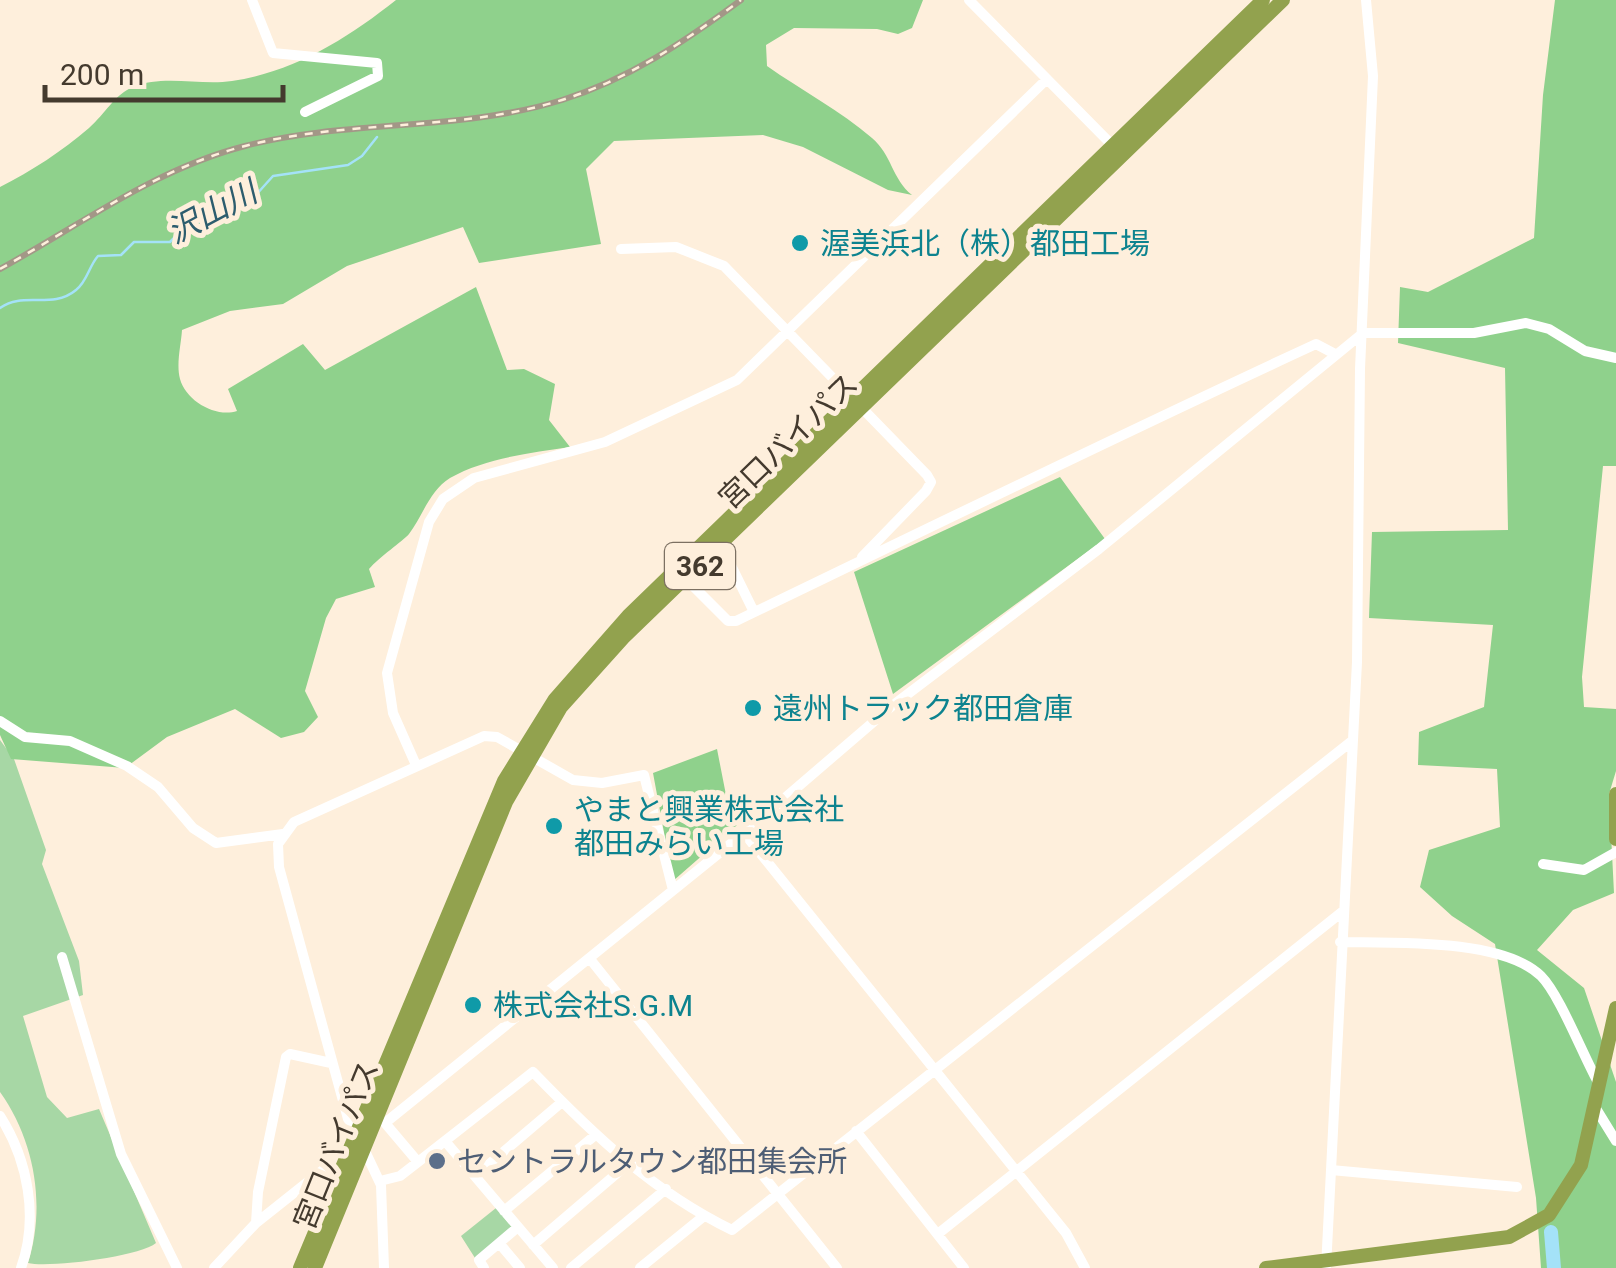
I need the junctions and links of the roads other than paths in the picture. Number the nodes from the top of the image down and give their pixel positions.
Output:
1 (252, 0) edge
2 (968, 0) edge
3 (1262, 0) edge
4 (1283, 0) edge
5 (1366, 0) edge
6 (1047, 79) junction
7 (305, 112) dead end
8 (1112, 146) junction
9 (621, 248) dead end
10 (788, 330) junction
11 (1363, 334) junction
12 (1335, 354) junction
13 (1616, 358) edge
14 (857, 403) junction
15 (721, 545) junction
16 (852, 567) junction
17 (686, 579) junction
18 (754, 612) junction
19 (0, 720) edge
20 (1352, 741) junction
21 (526, 752) junction
22 (416, 765) junction
23 (1616, 794) edge
24 (744, 833) junction
25 (283, 834) junction
26 (1616, 839) edge
27 (1616, 852) edge
28 (1543, 864) dead end
29 (674, 890) junction
30 (1342, 912) junction
31 (1340, 942) junction
32 (62, 957) dead end
33 (590, 959) junction
34 (1616, 1008) edge
35 (332, 1063) junction
36 (933, 1072) junction
37 (1600, 1085) junction
38 (562, 1102) junction
39 (1595, 1107) junction
40 (0, 1116) edge
41 (356, 1128) junction
42 (856, 1131) junction
43 (593, 1137) junction
44 (445, 1140) junction
45 (1616, 1141) edge
46 (364, 1150) junction
47 (418, 1162) junction
48 (629, 1162) junction
49 (339, 1170) junction
50 (1331, 1170) junction
51 (1013, 1174) junction
52 (474, 1176) junction
53 (380, 1182) junction
54 (1517, 1187) dead end
55 (666, 1189) junction
56 (778, 1192) junction
57 (504, 1211) junction
58 (704, 1216) junction
59 (256, 1223) junction
60 (518, 1227) junction
61 (939, 1233) junction
62 (499, 1243) junction
63 (533, 1245) junction
64 (1326, 1264) edge
65 (21, 1268) edge
66 (177, 1268) edge
67 (214, 1268) edge
68 (300, 1268) edge
69 (315, 1268) edge
70 (384, 1268) edge
71 (484, 1268) edge
72 (520, 1268) edge
73 (553, 1268) edge
74 (571, 1268) edge
75 (640, 1268) edge
76 (838, 1268) edge
77 (964, 1268) edge
78 (1085, 1268) edge
79 (1266, 1268) edge

1 - 7 street
2 - 6 street
3 - 8 highway, 宮口バイパス / 362
4 - 14 highway, 宮口バイパス / 362
5 - 11 street
6 - 8 street
6 - 10 street
8 - 14 highway, 宮口バイパス / 362
9 - 10 street
10 - 14 street
10 - 22 street
11 - 12 street
11 - 13 street
11 - 20 street
12 - 16 street
12 - 24 street
14 - 15 highway, 宮口バイパス / 362
14 - 16 street
14 - 21 highway, 宮口バイパス / 362
15 - 17 highway, 宮口バイパス / 362
15 - 18 street
16 - 18 street
17 - 18 street
17 - 21 highway, 宮口バイパス / 362
19 - 25 street
20 - 30 street
20 - 36 street
21 - 22 street
21 - 29 street
21 - 41 highway, 宮口バイパス / 362
21 - 46 highway, 宮口バイパス / 362
22 - 25 street
23 - 26 highway
24 - 29 street
24 - 36 street
25 - 35 street
27 - 28 street
29 - 33 street
30 - 31 street
30 - 51 street
31 - 37 street
31 - 50 street
32 - 66 street
33 - 47 street
33 - 56 street
34 - 37 highway
35 - 41 street
35 - 59 street
36 - 42 street
36 - 51 street
37 - 39 highway
38 - 43 street
38 - 44 street
38 - 52 street
39 - 45 street
39 - 64 highway
40 - 65 street
41 - 49 highway, 宮口バイパス / 362
42 - 56 street
42 - 61 street
43 - 48 street
43 - 57 street
44 - 47 street
44 - 52 street
46 - 53 street
46 - 69 highway, 宮口バイパス / 362
47 - 53 street
48 - 55 street
48 - 63 street
49 - 59 street
49 - 68 highway, 宮口バイパス / 362
50 - 54 street
50 - 64 street
51 - 61 street
51 - 78 street
52 - 57 street
53 - 70 street
55 - 58 street
55 - 74 street
56 - 58 street
56 - 76 street
57 - 60 street
58 - 75 street
59 - 67 street
60 - 62 street
60 - 63 street
61 - 77 street
62 - 71 street
62 - 72 street
63 - 73 street
64 - 79 highway

